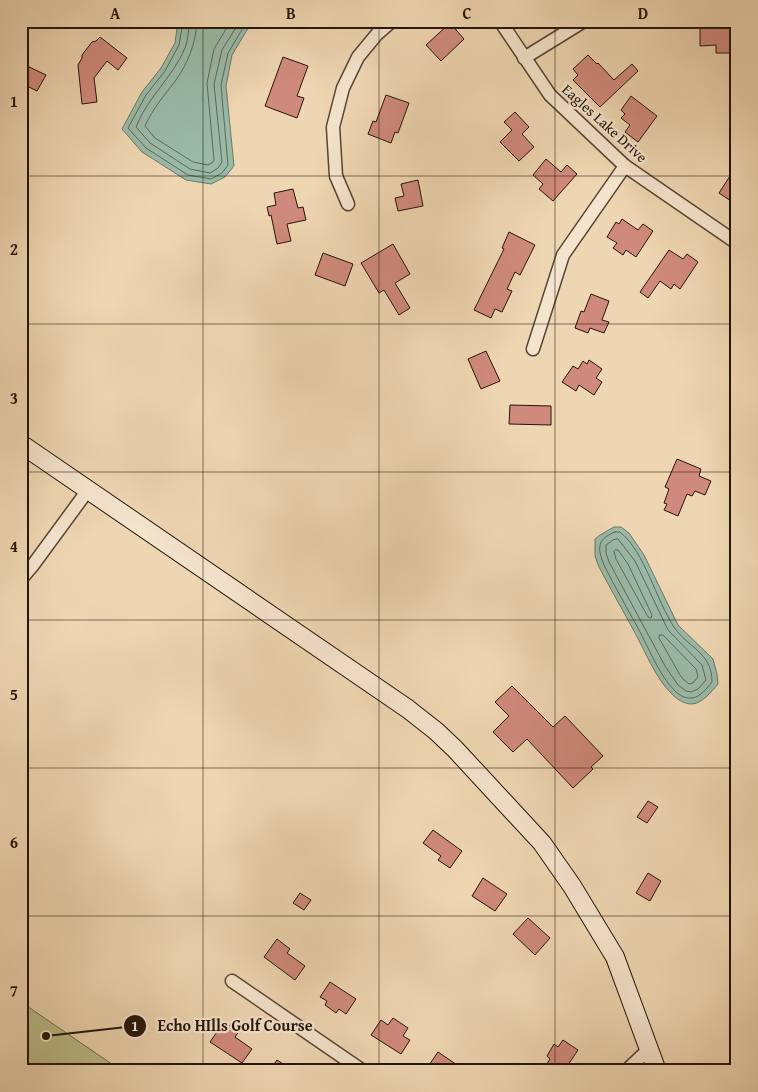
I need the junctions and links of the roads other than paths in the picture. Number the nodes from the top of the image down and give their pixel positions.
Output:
1 (392, 21) edge
2 (500, 21) edge
3 (584, 21) edge
4 (524, 58) junction
5 (625, 166) junction
6 (348, 204) dead end
7 (737, 243) edge
8 (533, 349) dead end
9 (21, 444) edge
10 (88, 490) junction
11 (21, 579) edge
12 (232, 981) dead end
13 (649, 1049) junction
14 (362, 1071) edge
15 (626, 1071) edge
16 (657, 1071) edge

1 - 6 street
2 - 4 street, Eagles Lake Drive
3 - 4 street
4 - 5 street, Eagles Lake Drive
5 - 7 street, Eagles Lake Drive
5 - 8 street
9 - 10 main road
10 - 11 street
10 - 13 main road
12 - 14 street
13 - 15 street
13 - 16 main road

